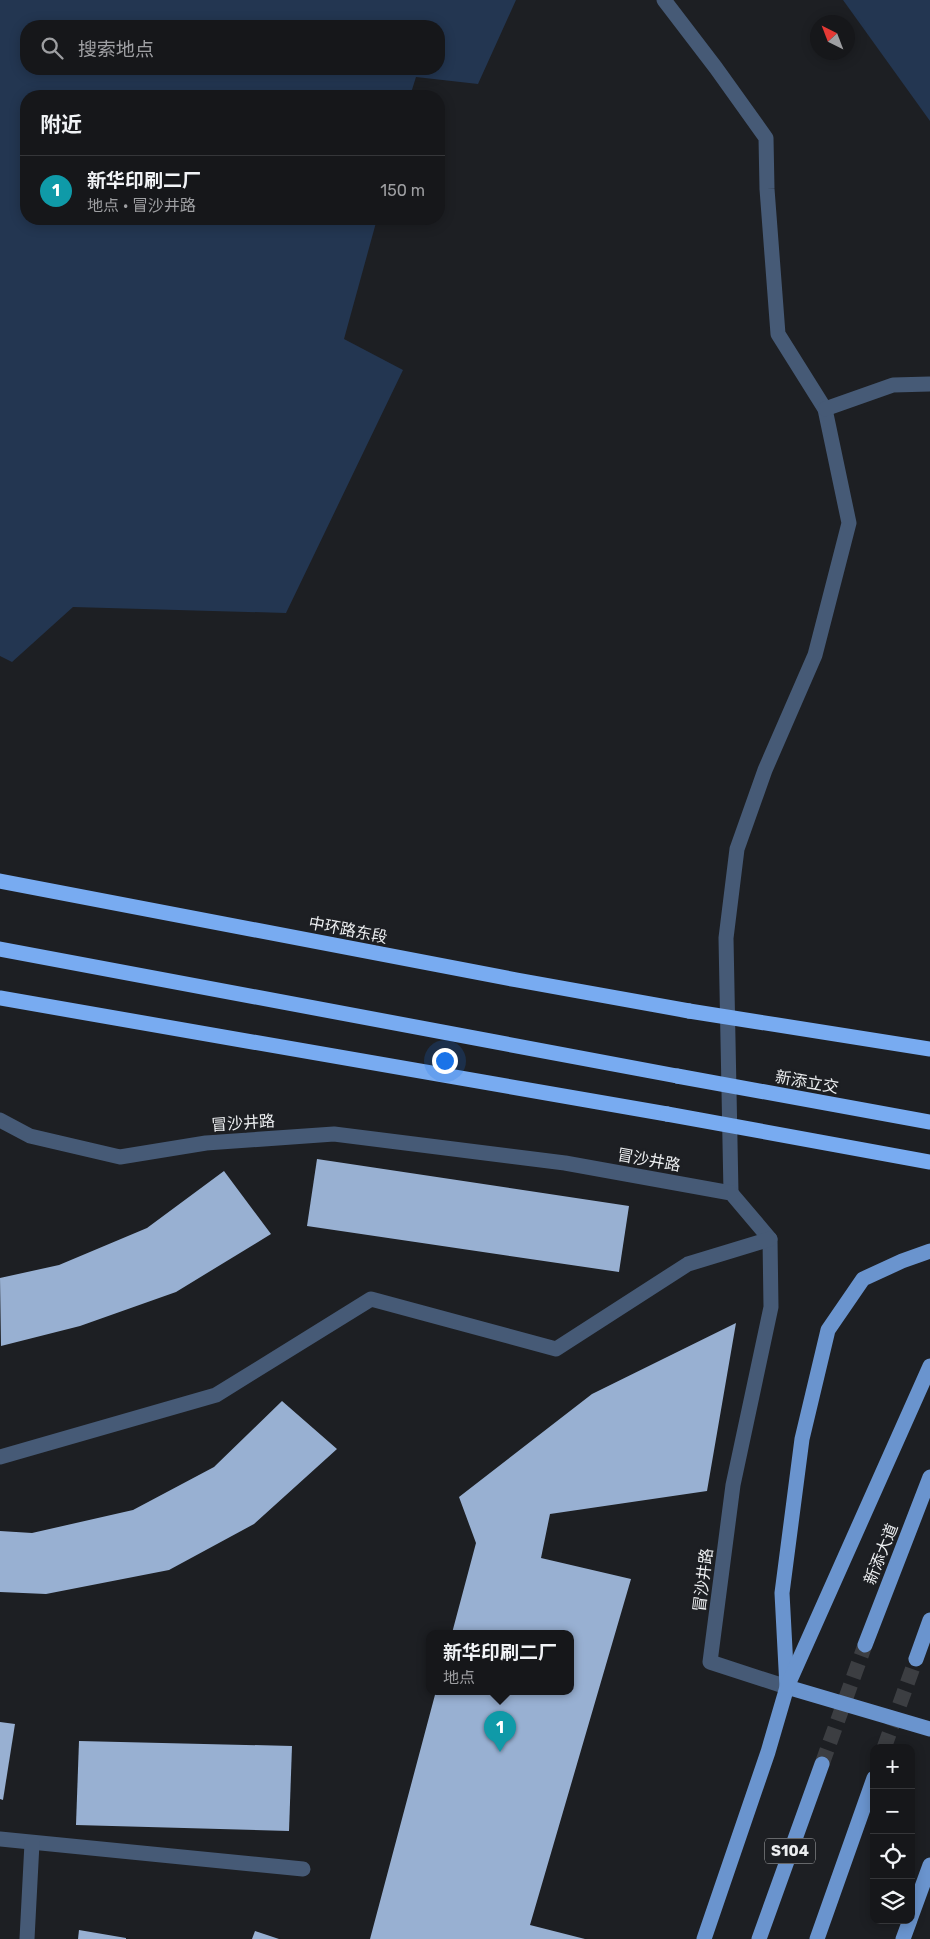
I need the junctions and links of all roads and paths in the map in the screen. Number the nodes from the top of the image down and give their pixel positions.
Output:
1 (664, 0) edge
2 (930, 384) edge
3 (825, 409) junction
4 (0, 881) edge
5 (0, 949) edge
6 (0, 998) edge
7 (930, 1049) edge
8 (0, 1120) edge
9 (930, 1122) edge
10 (930, 1162) edge
11 (731, 1193) junction
12 (770, 1239) junction
13 (930, 1251) edge
14 (930, 1366) edge
15 (0, 1457) edge
16 (930, 1477) edge
17 (930, 1620) edge
18 (865, 1644) tunnel mouth
19 (916, 1659) tunnel mouth
20 (787, 1687) junction
21 (930, 1729) edge
22 (822, 1764) tunnel mouth
23 (870, 1789) edge
24 (0, 1839) edge
25 (32, 1842) junction
26 (930, 1864) edge
27 (303, 1869) dead end
28 (915, 1906) edge
29 (909, 1924) edge
30 (26, 1939) edge
31 (704, 1939) edge
32 (759, 1939) edge
33 (817, 1939) edge
34 (903, 1939) edge

1 - 3 street
2 - 3 street
3 - 11 street
4 - 7 highway, 中环路东段, bridge
5 - 9 highway, 新添立交, bridge
6 - 10 highway, bridge
8 - 11 street, 冒沙井路
11 - 12 street
12 - 15 street
12 - 20 street, 冒沙井路
13 - 20 main road
14 - 20 main road
16 - 18 main road, 新添大道
17 - 19 main road
20 - 21 main road
20 - 31 main road
22 - 32 main road, S104
23 - 33 main road
24 - 25 street
25 - 27 street
25 - 30 street
26 - 28 main road
29 - 34 main road

